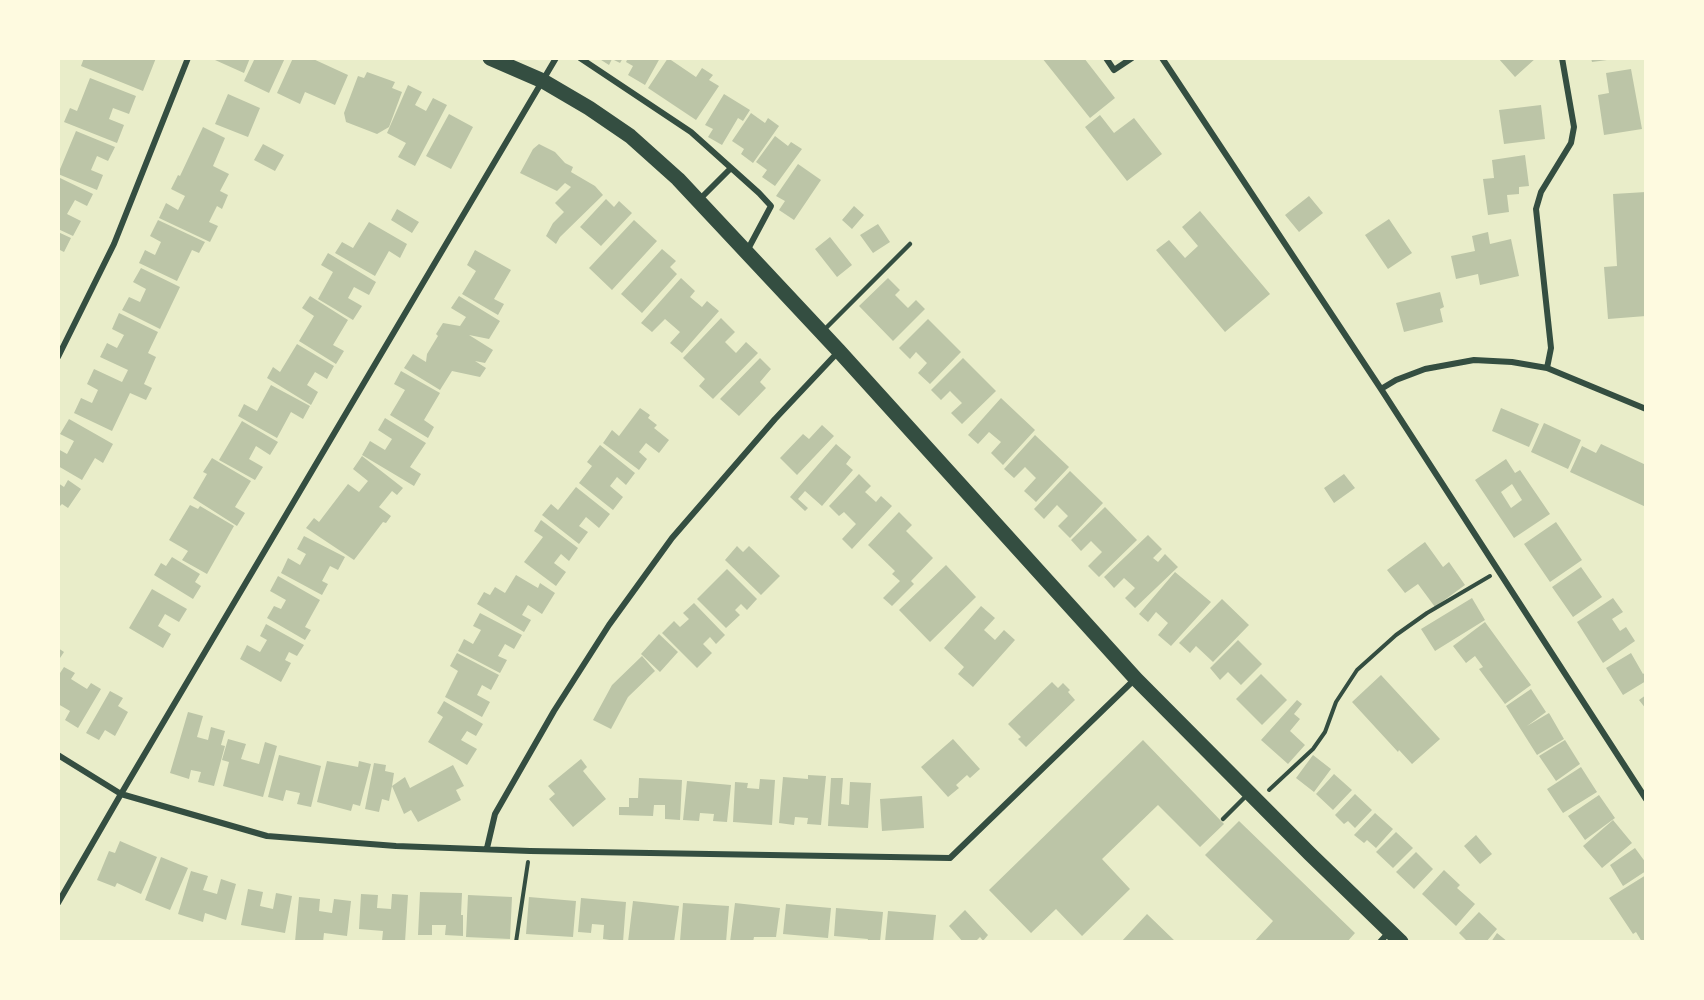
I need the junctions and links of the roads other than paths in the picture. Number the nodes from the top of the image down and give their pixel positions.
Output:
1 (188, 58) edge
2 (490, 58) edge
3 (556, 58) edge
4 (580, 58) edge
5 (1106, 58) edge
6 (1132, 58) edge
7 (1162, 58) edge
8 (1562, 58) edge
9 (543, 81) junction
10 (731, 168) junction
11 (698, 200) junction
12 (910, 244) dead end
13 (747, 251) junction
14 (822, 332) junction
15 (839, 351) junction
16 (58, 357) edge
17 (1547, 368) junction
18 (1381, 389) junction
19 (1646, 409) edge
20 (1136, 679) junction
21 (58, 755) edge
22 (1249, 793) junction
23 (121, 794) junction
24 (1646, 799) edge
25 (1223, 819) dead end
26 (487, 848) junction
27 (58, 903) edge
28 (1390, 938) edge

1 - 16 street
2 - 9 main road
3 - 9 street
4 - 10 street
5 - 6 street
7 - 18 street
8 - 17 street
9 - 11 main road
9 - 23 street
10 - 11 street
10 - 13 street
11 - 13 main road
12 - 14 lane
13 - 14 main road
14 - 15 main road
15 - 20 main road
15 - 26 street
17 - 18 street
17 - 19 street
18 - 24 street
20 - 22 main road
20 - 26 street
21 - 23 street
22 - 25 lane
22 - 28 main road
23 - 26 street
23 - 27 street

